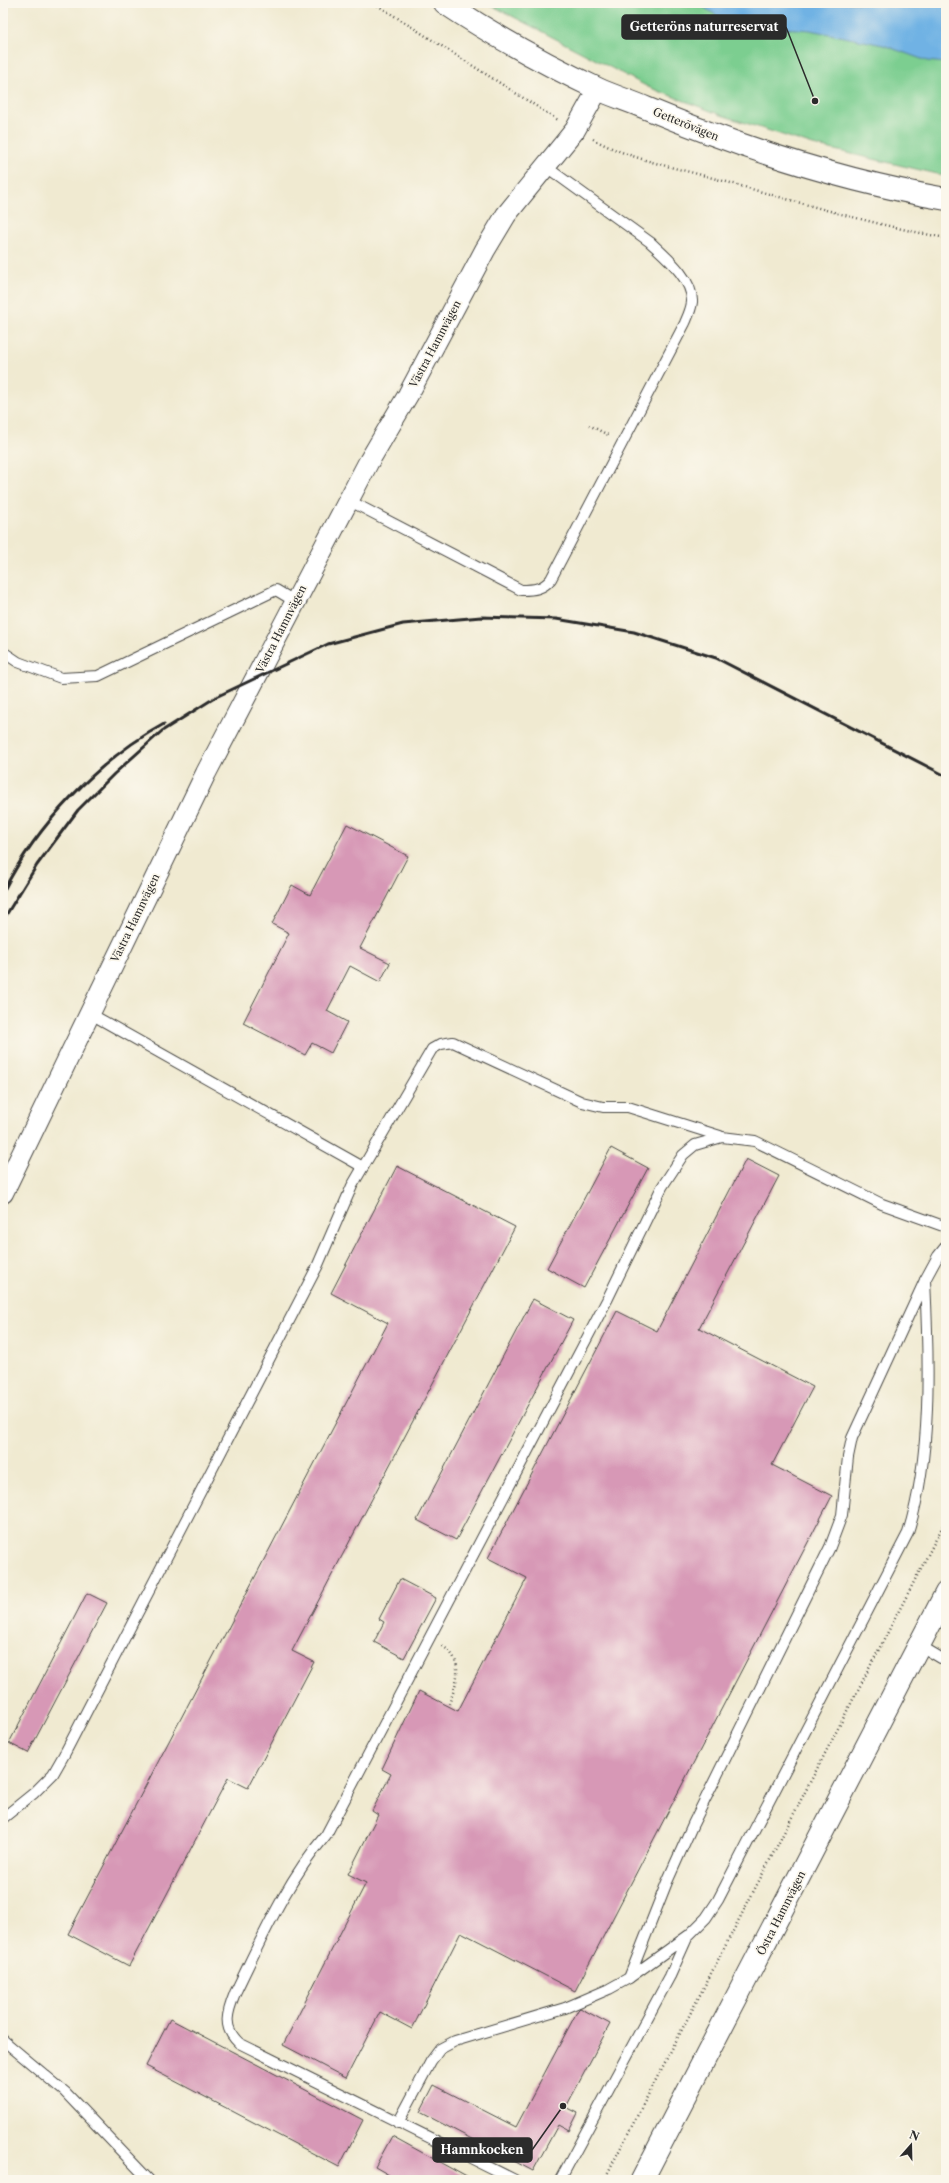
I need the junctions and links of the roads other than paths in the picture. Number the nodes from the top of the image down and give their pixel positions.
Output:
1 (445, 3) edge
2 (598, 89) junction
3 (545, 166) junction
4 (946, 199) edge
5 (348, 500) junction
6 (296, 602) junction
7 (3, 652) edge
8 (89, 1013) junction
9 (722, 1137) junction
10 (363, 1167) junction
11 (3, 1193) edge
12 (946, 1227) edge
13 (946, 1246) edge
14 (925, 1280) junction
15 (946, 1592) edge
16 (919, 1645) junction
17 (946, 1661) edge
18 (3, 1818) edge
19 (689, 1935) junction
20 (629, 1978) junction
21 (3, 2040) edge
22 (398, 2123) junction
23 (149, 2180) edge
24 (515, 2180) edge
25 (560, 2180) edge
26 (642, 2180) edge

1 - 2 street, Getterövägen
2 - 3 street, Västra Hamnvägen
2 - 4 street, Getterövägen
3 - 5 street, Västra Hamnvägen
3 - 5 lane
5 - 6 street, Västra Hamnvägen
6 - 7 lane
6 - 8 street, Västra Hamnvägen
8 - 10 lane
8 - 11 street, Västra Hamnvägen
9 - 10 lane
9 - 12 lane
9 - 22 lane
10 - 18 lane
13 - 14 lane
14 - 19 lane
14 - 20 lane
15 - 16 street, Östra Hamnvägen
16 - 17 lane
16 - 26 street, Östra Hamnvägen
19 - 20 lane
19 - 25 lane
20 - 22 lane
21 - 23 lane
22 - 24 lane

